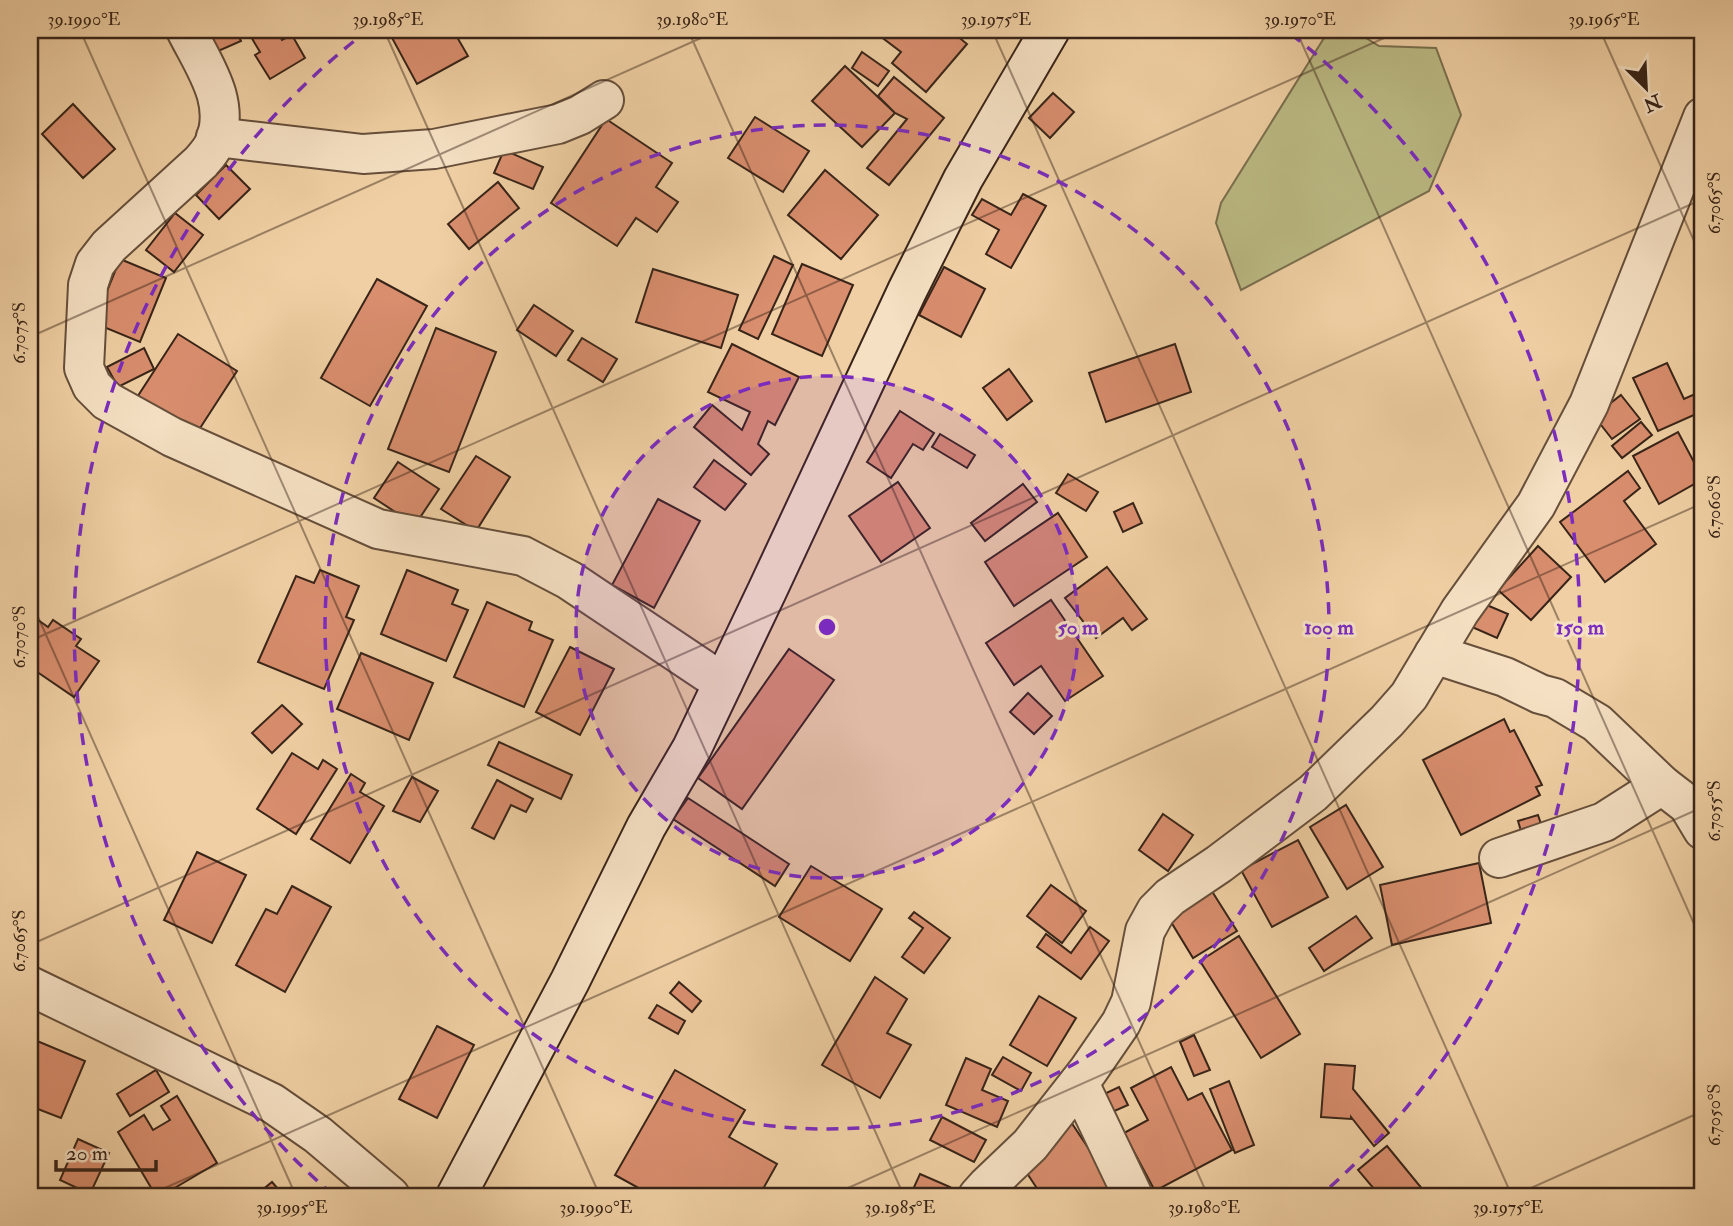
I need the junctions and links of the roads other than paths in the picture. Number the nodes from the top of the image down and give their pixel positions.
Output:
1 (186, 30) edge
2 (1050, 30) edge
3 (604, 100) dead end
4 (1703, 117) edge
5 (216, 137) junction
6 (1434, 654) junction
7 (723, 683) junction
8 (1689, 804) edge
9 (1499, 859) dead end
10 (30, 986) edge
11 (1079, 1083) junction
12 (390, 1196) edge
13 (456, 1196) edge
14 (978, 1196) edge
15 (1133, 1196) edge

1 - 5 street
2 - 7 street
3 - 5 street
4 - 6 street
5 - 7 street
6 - 8 street
6 - 11 street
7 - 13 street
8 - 9 street
10 - 12 street
11 - 14 street
11 - 15 street

